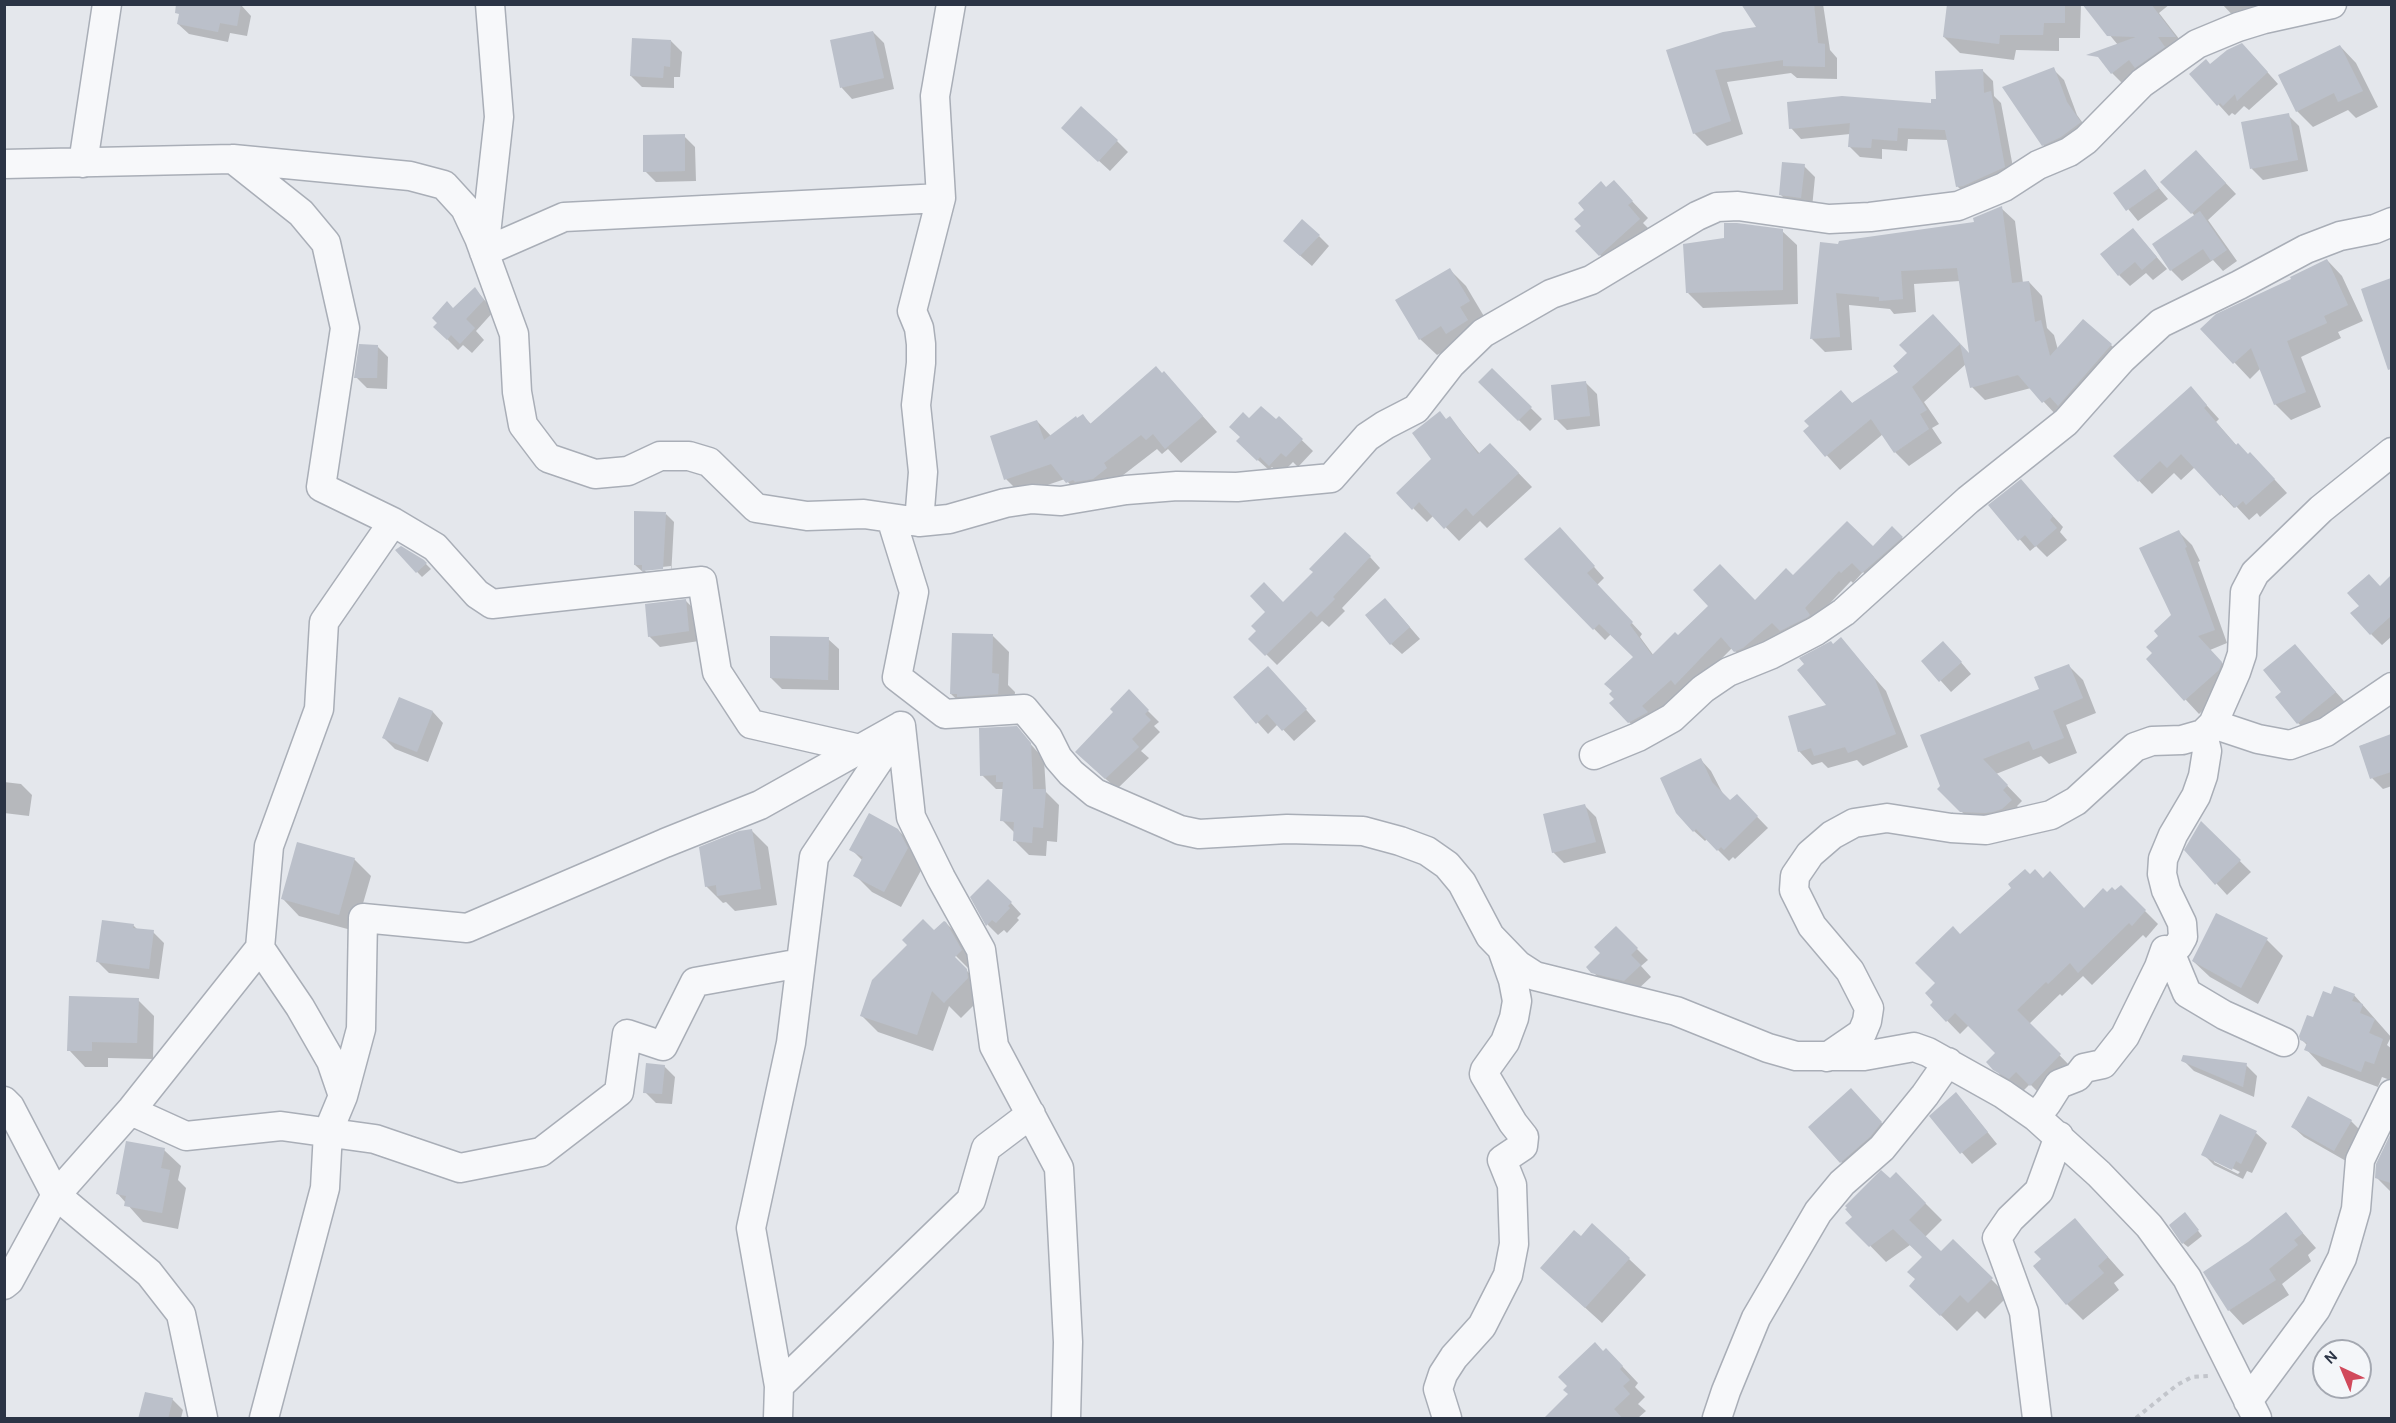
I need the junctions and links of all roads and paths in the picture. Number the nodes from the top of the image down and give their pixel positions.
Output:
1 (107, 4) edge
2 (490, 4) edge
3 (951, 4) edge
4 (2332, 4) edge
5 (233, 159) junction
6 (83, 163) junction
7 (4, 164) edge
8 (941, 198) junction
9 (2391, 222) edge
10 (484, 252) junction
11 (2391, 452) edge
12 (891, 518) junction
13 (393, 522) junction
14 (919, 522) junction
15 (2391, 687) edge
16 (901, 726) junction
17 (2208, 729) junction
18 (860, 749) junction
19 (1594, 755) dead end
20 (260, 948) junction
21 (1502, 949) junction
22 (2170, 952) junction
23 (801, 963) junction
24 (2284, 1042) dead end
25 (1827, 1057) junction
26 (1947, 1062) junction
27 (2391, 1094) edge
28 (343, 1096) junction
29 (4, 1101) edge
30 (131, 1111) junction
31 (1030, 1114) junction
32 (2036, 1117) junction
33 (328, 1132) junction
34 (2059, 1136) junction
35 (56, 1195) junction
36 (4, 1285) edge
37 (2235, 1374) junction
38 (779, 1386) junction
39 (2253, 1410) edge
40 (203, 1419) edge
41 (264, 1419) edge
42 (778, 1419) edge
43 (1066, 1419) edge
44 (1447, 1419) edge
45 (1717, 1419) edge
46 (2037, 1419) edge
47 (2136, 1419) edge

1 - 6 street
2 - 10 street
3 - 8 street
4 - 14 street
5 - 6 street
5 - 10 street
5 - 13 street
6 - 7 street
8 - 10 street
8 - 14 street
9 - 19 street
10 - 12 street
11 - 17 street
12 - 14 street
12 - 21 street
13 - 18 street
13 - 20 street
15 - 17 street
16 - 18 street
16 - 23 street
16 - 31 street
17 - 22 street
17 - 25 street
18 - 28 street
20 - 28 street
20 - 30 street
21 - 25 street
21 - 44 street
22 - 24 street
22 - 32 street
23 - 33 street
23 - 38 street
25 - 26 street
26 - 32 street
26 - 45 street
27 - 39 street
28 - 33 street
29 - 35 street
30 - 33 street
30 - 35 street
31 - 38 street
31 - 43 street
32 - 34 street
33 - 41 street
34 - 37 street
34 - 46 street
35 - 36 street
35 - 40 street
37 - 39 street
37 - 47 path
38 - 42 street

